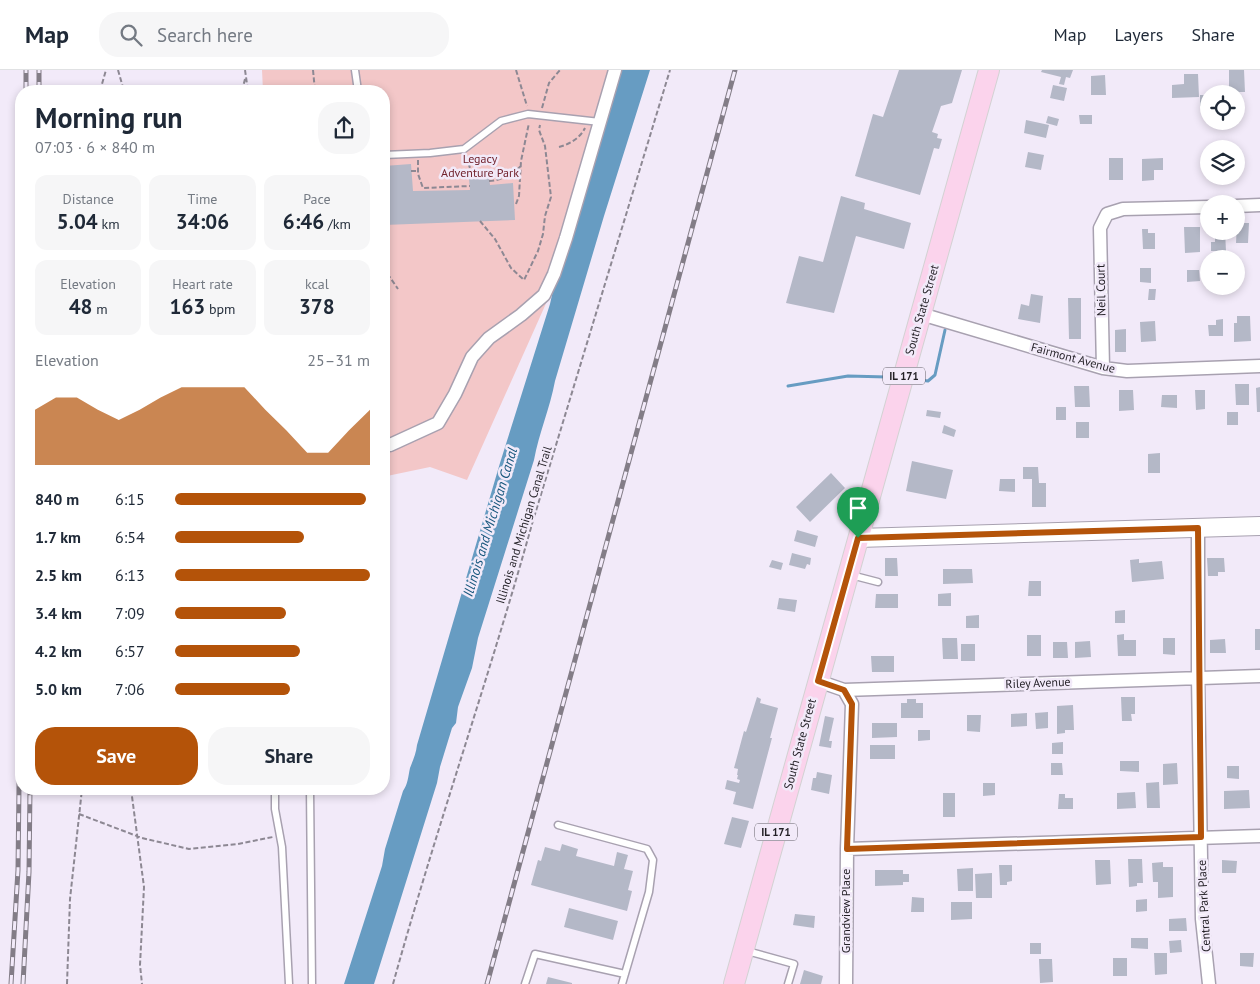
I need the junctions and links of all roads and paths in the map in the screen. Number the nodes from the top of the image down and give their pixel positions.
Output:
1 (106, 70) edge
2 (118, 70) edge
3 (244, 70) edge
4 (313, 70) edge
5 (356, 70) edge
6 (516, 70) edge
7 (560, 70) edge
8 (615, 70) edge
9 (670, 70) edge
10 (990, 70) edge
11 (246, 78) junction
12 (102, 85) edge
13 (122, 85) edge
14 (244, 85) edge
15 (247, 85) edge
16 (314, 85) edge
17 (357, 85) edge
18 (528, 114) junction
19 (540, 115) junction
20 (594, 122) junction
21 (559, 147) dead end
22 (464, 149) junction
23 (418, 154) junction
24 (390, 155) edge
25 (521, 166) junction
26 (411, 171) dead end
27 (418, 171) junction
28 (478, 178) dead end
29 (489, 181) dead end
30 (470, 186) dead end
31 (516, 204) dead end
32 (1260, 205) edge
33 (1245, 206) edge
34 (1200, 207) edge
35 (480, 221) dead end
36 (390, 277) edge
37 (398, 289) dead end
38 (921, 314) junction
39 (1260, 366) edge
40 (1103, 368) junction
41 (390, 445) edge
42 (1260, 526) edge
43 (1198, 528) junction
44 (858, 538) junction
45 (848, 574) junction
46 (878, 582) dead end
47 (1260, 676) edge
48 (1198, 677) junction
49 (818, 681) junction
50 (844, 690) junction
51 (81, 795) edge
52 (132, 795) edge
53 (275, 795) edge
54 (310, 795) edge
55 (79, 814) junction
56 (558, 825) dead end
57 (280, 835) junction
58 (138, 836) junction
59 (1260, 836) edge
60 (1201, 837) junction
61 (847, 849) junction
62 (743, 950) junction
63 (625, 974) junction
64 (67, 984) edge
65 (142, 984) edge
66 (289, 984) edge
67 (312, 984) edge
68 (393, 984) edge
69 (525, 984) edge
70 (622, 984) edge
71 (734, 984) edge
72 (788, 984) edge
73 (846, 984) edge
74 (1209, 984) edge

1 - 12 path
2 - 13 path
3 - 11 path
4 - 16 path
5 - 17 lane
6 - 18 path
7 - 19 path
8 - 20 street
9 - 68 path, Illinois and Michigan Canal Trail
10 - 38 main road, South State Street / IL 171
11 - 14 path
11 - 15 path
18 - 19 lane
18 - 22 lane
18 - 25 path
19 - 20 lane
19 - 35 path
20 - 21 path
20 - 41 street
22 - 23 lane
22 - 28 path
23 - 24 lane
23 - 27 path
25 - 29 path
25 - 31 path
26 - 27 path
27 - 30 path
32 - 33 street
34 - 40 street, Neil Court
36 - 37 path
38 - 40 street, Fairmont Avenue
38 - 44 main road, South State Street / IL 171
39 - 40 street, Fairmont Avenue
42 - 43 street
43 - 44 street
43 - 48 street, Central Park Place
44 - 45 main road, South State Street / IL 171
45 - 46 lane
45 - 49 main road, South State Street / IL 171
47 - 48 street, Riley Avenue
48 - 50 street, Riley Avenue
48 - 60 street, Central Park Place
49 - 50 street, Riley Avenue
49 - 62 main road, South State Street / IL 171
50 - 61 street, Grandview Place
51 - 55 path
52 - 58 path
53 - 57 lane
54 - 67 lane
55 - 58 path
55 - 64 path
56 - 63 lane
57 - 58 path
57 - 66 lane
58 - 65 path
59 - 60 street
60 - 61 street
60 - 74 street, Central Park Place
61 - 73 street, Grandview Place
62 - 71 main road, South State Street / IL 171
62 - 72 lane
63 - 69 lane
63 - 70 lane

